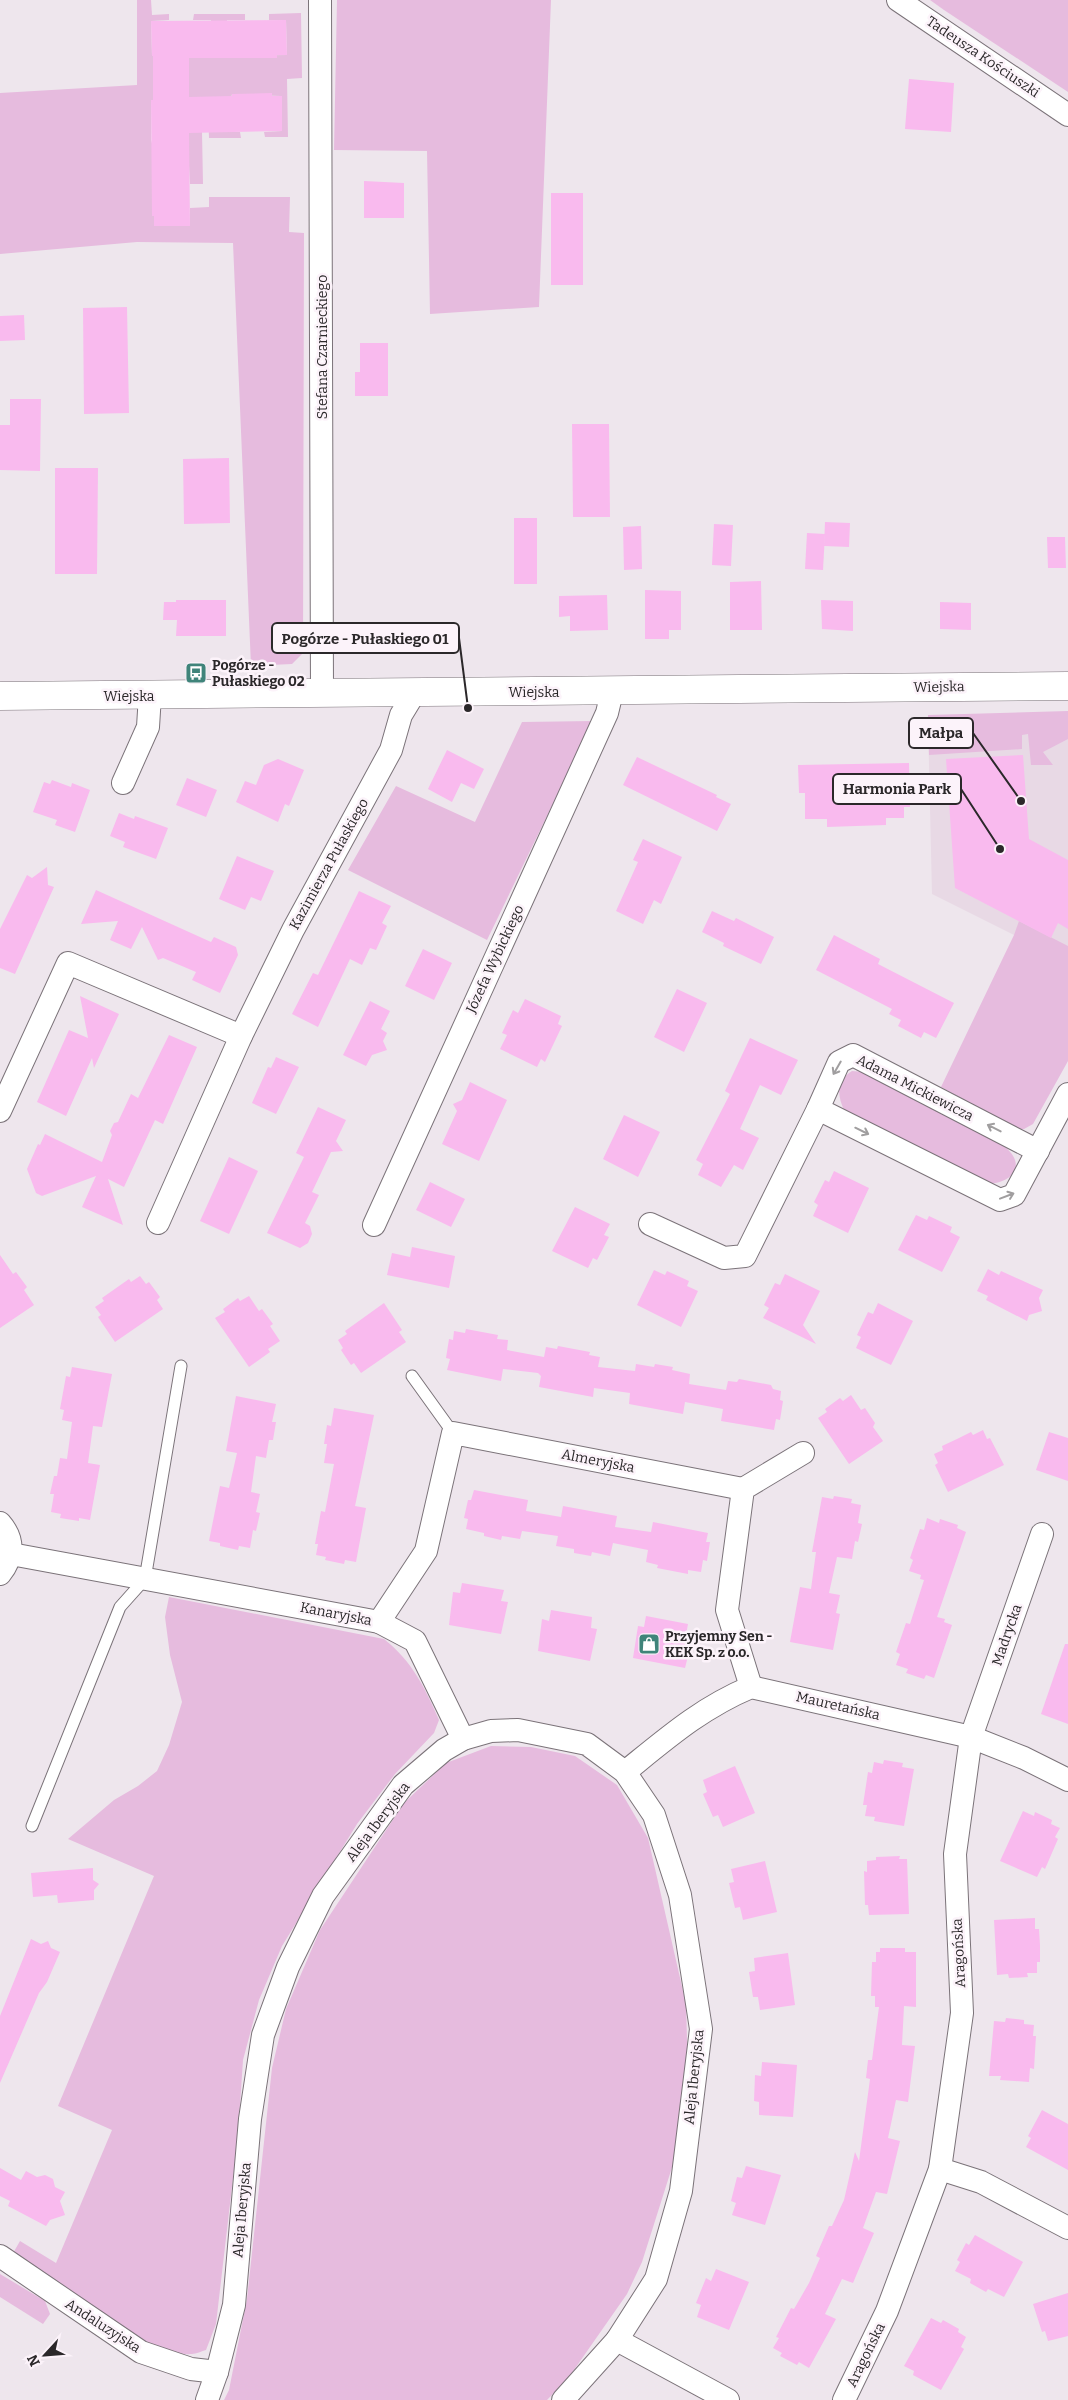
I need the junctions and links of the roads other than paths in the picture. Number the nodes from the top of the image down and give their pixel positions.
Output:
1 (320, 0) edge
2 (898, 0) edge
3 (1068, 115) edge
4 (1068, 686) edge
5 (415, 692) junction
6 (612, 692) junction
7 (322, 694) junction
8 (150, 695) junction
9 (0, 696) edge
10 (123, 783) dead end
11 (241, 1036) junction
12 (1068, 1094) edge
13 (818, 1109) junction
14 (0, 1111) edge
15 (1038, 1151) junction
16 (158, 1223) dead end
17 (650, 1224) dead end
18 (374, 1225) dead end
19 (181, 1366) dead end
20 (412, 1376) dead end
21 (453, 1433) junction
22 (803, 1452) dead end
23 (743, 1489) junction
24 (0, 1524) edge
25 (1042, 1534) dead end
26 (11, 1554) junction
27 (0, 1574) edge
28 (145, 1579) junction
29 (379, 1622) junction
30 (751, 1687) junction
31 (971, 1737) junction
32 (463, 1739) junction
33 (625, 1772) junction
34 (1068, 1780) edge
35 (32, 1826) dead end
36 (940, 2169) junction
37 (1068, 2228) edge
38 (0, 2256) edge
39 (617, 2340) junction
40 (217, 2372) junction
41 (206, 2400) edge
42 (563, 2400) edge
43 (728, 2400) edge
44 (844, 2400) edge

1 - 7 street, Stefana Czarnieckiego
2 - 3 street, Tadeusza Kościuszki
4 - 6 street, Wiejska
5 - 6 street, Wiejska
5 - 7 street, Wiejska
5 - 11 street, Kazimierza Pułaskiego
6 - 18 street, Józefa Wybickiego
7 - 8 street, Wiejska
8 - 9 street, Wiejska
8 - 10 street
11 - 14 street
11 - 16 street, Kazimierza Pułaskiego
12 - 15 street
13 -> 15 street
15 -> 13 street, Adama Mickiewicza
13 - 17 street, Adama Mickiewicza
19 - 28 lane
20 - 21 lane
21 - 23 street, Almeryjska
21 - 29 street
22 - 23 street
23 - 30 street
24 - 26 street
25 - 31 street, Madrycka
26 - 27 street
26 - 28 street, Kanaryjska
28 - 29 street, Kanaryjska
28 - 35 lane
29 - 32 street, Kanaryjska
30 - 31 street, Mauretańska
30 - 33 street
31 - 34 street, Mauretańska
31 - 36 street, Aragońska
32 - 33 street, Aleja Iberyjska
32 - 40 street, Aleja Iberyjska
33 - 39 street, Aleja Iberyjska
36 - 37 street
36 - 44 street, Aragońska
38 - 40 street, Andaluzyjska
39 - 42 street, Aleja Iberyjska
39 - 43 street
40 - 41 street, Aleja Iberyjska

